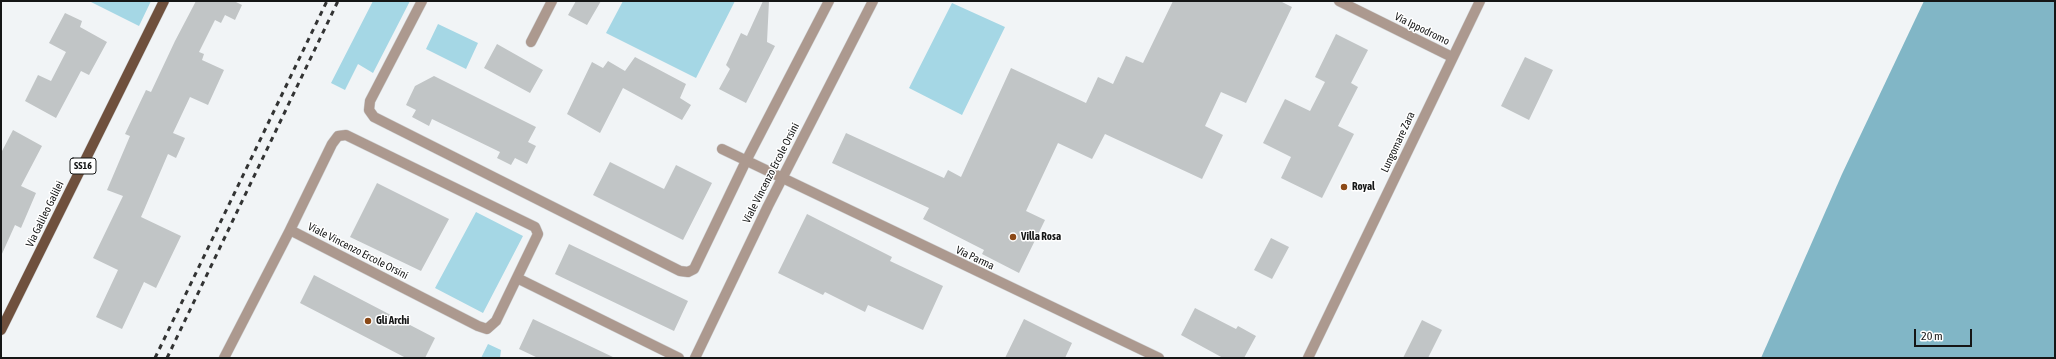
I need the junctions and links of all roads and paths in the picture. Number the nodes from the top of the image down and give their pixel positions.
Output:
1 (164, 1) edge
2 (422, 1) edge
3 (552, 1) edge
4 (829, 1) edge
5 (873, 1) edge
6 (1339, 1) edge
7 (1480, 1) edge
8 (532, 42) dead end
9 (1452, 57) junction
10 (722, 149) dead end
11 (746, 161) junction
12 (782, 179) junction
13 (290, 230) junction
14 (517, 278) junction
15 (1, 330) edge
16 (224, 358) edge
17 (679, 358) edge
18 (694, 358) edge
19 (1159, 358) edge
20 (1308, 358) edge

1 - 15 main road, Via Galileo Galilei / SS16
2 - 11 street
3 - 8 street
4 - 11 street
5 - 12 street, Viale Vincenzo Ercole Orsini
6 - 9 street, Via Ippodromo
7 - 9 street, Lungomare Zara
9 - 20 street, Lungomare Zara
10 - 11 street, Via Parma
11 - 12 street, Via Parma
12 - 18 street, Viale Vincenzo Ercole Orsini
12 - 19 street, Via Parma
13 - 14 street, Viale Vincenzo Ercole Orsini
13 - 14 street, Viale Vincenzo Ercole Orsini
13 - 16 street
14 - 17 street

